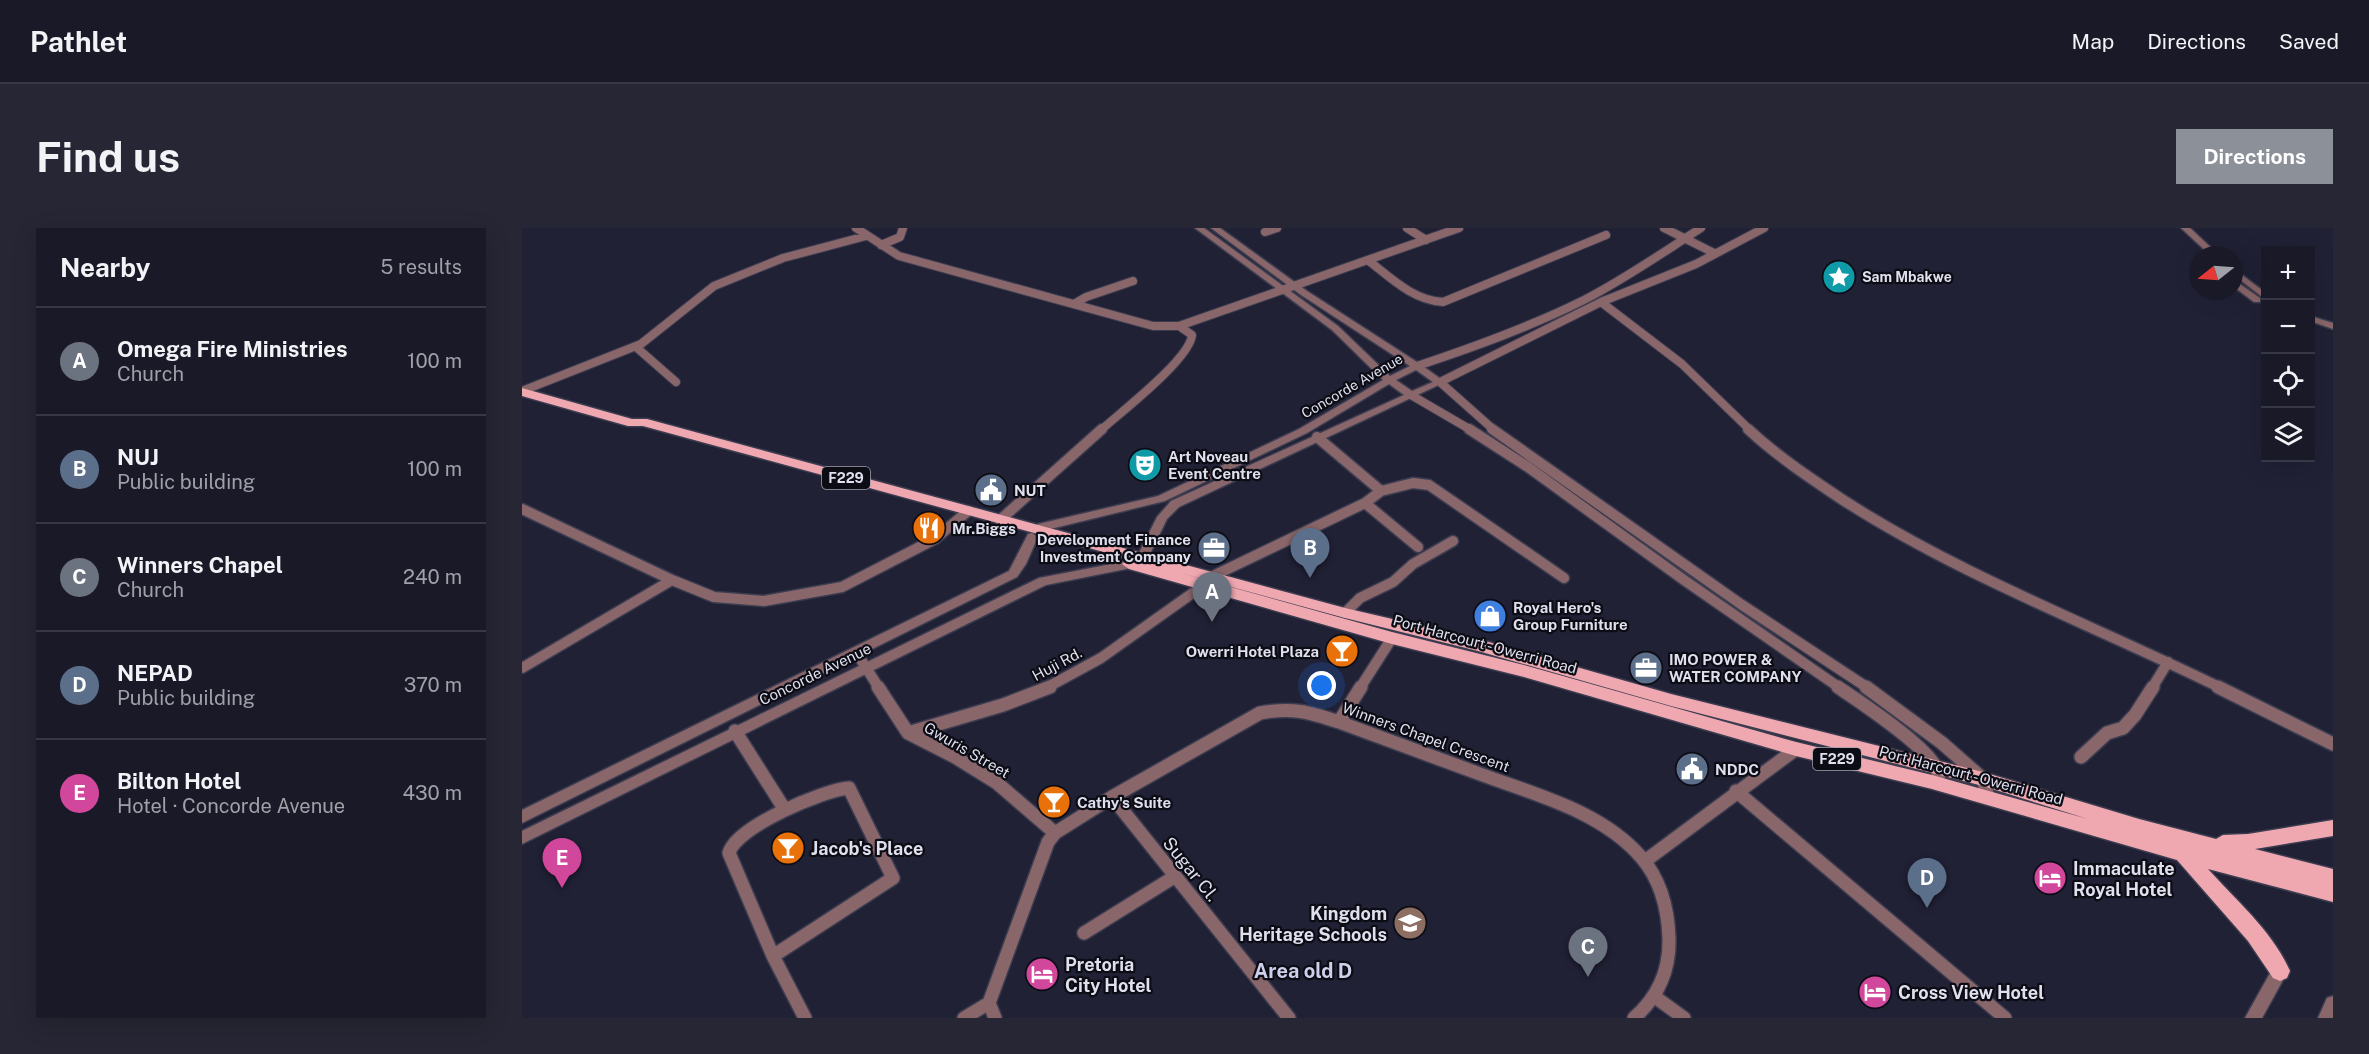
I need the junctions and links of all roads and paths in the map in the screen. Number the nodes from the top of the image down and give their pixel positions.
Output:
1 (855, 228) edge
2 (903, 228) edge
3 (1199, 228) edge
4 (1215, 228) edge
5 (1277, 228) edge
6 (1407, 228) edge
7 (1458, 228) edge
8 (1664, 228) edge
9 (1701, 228) edge
10 (1760, 228) edge
11 (2175, 228) edge
12 (2185, 228) edge
13 (1265, 232) dead end
14 (1606, 235) dead end
15 (866, 236) junction
16 (1684, 238) junction
17 (1426, 240) junction
18 (881, 245) junction
19 (2194, 246) edge
20 (2205, 246) edge
21 (1714, 253) junction
22 (1369, 261) junction
23 (2243, 280) edge
24 (1132, 281) dead end
25 (1295, 286) junction
26 (2243, 289) edge
27 (1283, 290) junction
28 (2261, 295) edge
29 (1601, 302) junction
30 (2261, 302) edge
31 (1074, 304) junction
32 (2315, 320) edge
33 (1179, 326) junction
34 (2333, 326) edge
35 (2315, 327) edge
36 (2333, 333) edge
37 (636, 347) junction
38 (1417, 366) junction
39 (1389, 380) junction
40 (676, 382) dead end
41 (1440, 382) junction
42 (522, 391) edge
43 (1411, 395) junction
44 (1317, 437) junction
45 (1381, 491) junction
46 (1365, 503) junction
47 (522, 509) edge
48 (964, 514) junction
49 (1000, 520) junction
50 (1035, 532) junction
51 (1453, 541) dead end
52 (1418, 547) dead end
53 (1138, 561) junction
54 (1564, 578) dead end
55 (672, 580) junction
56 (1209, 581) junction
57 (1345, 613) junction
58 (1392, 639) junction
59 (856, 652) junction
60 (2168, 662) junction
61 (867, 667) junction
62 (522, 668) edge
63 (1562, 676) junction
64 (1339, 722) junction
65 (735, 731) junction
66 (908, 733) junction
67 (2333, 744) edge
68 (1796, 749) junction
69 (2081, 757) dead end
70 (1938, 776) junction
71 (1983, 779) junction
72 (1736, 791) junction
73 (1112, 797) junction
74 (1988, 797) junction
75 (785, 810) junction
76 (522, 817) edge
77 (2333, 828) edge
78 (1055, 833) junction
79 (522, 838) edge
80 (2206, 844) junction
81 (2183, 854) junction
82 (1645, 861) junction
83 (1174, 877) junction
84 (2333, 877) edge
85 (2333, 892) edge
86 (1084, 933) dead end
87 (773, 956) junction
88 (2280, 971) joint
89 (1655, 997) junction
90 (989, 1003) junction
91 (2333, 1004) edge
92 (804, 1018) edge
93 (964, 1018) edge
94 (995, 1018) edge
95 (1289, 1018) edge
96 (1634, 1018) edge
97 (1684, 1018) edge
98 (2004, 1018) edge
99 (2253, 1018) edge
100 (2326, 1018) edge

1 - 15 street
2 - 18 street
3 - 27 street
4 - 25 street
5 - 13 street
6 - 17 street
7 - 17 street
8 - 16 street
9 - 16 street, Concorde Avenue
10 - 21 street, Concorde Avenue
11 - 19 street
12 - 20 street
14 - 22 street
15 - 18 street
15 - 37 street
16 - 21 street
16 - 38 street, Concorde Avenue
17 - 22 street
18 - 31 street
21 - 29 street, Concorde Avenue
22 - 25 street
23 - 28 street
24 - 31 street
25 - 27 street
25 - 38 street
26 - 30 street
27 - 33 street
27 - 39 street
29 - 41 street, Concorde Avenue
29 - 60 street
31 - 33 street
32 - 34 street
33 - 49 street
35 - 36 street
37 - 40 street
37 - 42 street
38 - 39 street, Concorde Avenue
38 - 41 street
39 - 43 street
39 - 50 street, Concorde Avenue
41 - 43 street, Concorde Avenue
41 - 71 street
42 - 48 main road, Port Harcourt - Owerri Road / F229
43 - 44 street, Concorde Avenue
43 - 70 street
44 - 45 street
44 - 53 street, Concorde Avenue
45 - 46 street, Huji Rd.
45 - 54 street
46 - 52 street
46 - 56 street, Huji Rd.
47 - 55 street
48 - 49 main road, Port Harcourt - Owerri Road / F229
48 - 50 main road, Port Harcourt - Owerri Road / F229
48 - 55 street
49 - 50 main road, Port Harcourt - Owerri Road / F229
50 - 53 main road, Port Harcourt - Owerri Road / F229
50 - 59 street, Concorde Avenue
51 - 57 street
53 - 56 main road, Port Harcourt - Owerri Road / F229
53 - 61 street, Concorde Avenue
55 - 62 street
56 - 57 main road, Port Harcourt - Owerri Road / F229
56 - 58 main road, Port Harcourt - Owerri Road / F229
56 - 66 street, Huji Rd.
57 - 63 main road, Port Harcourt - Owerri Road / F229
58 - 63 main road, Port Harcourt - Owerri Road / F229
58 - 64 street
59 - 61 street, Gwuris Street
59 - 76 street, Concorde Avenue
60 - 67 street
60 - 69 street
61 - 65 street, Concorde Avenue
61 - 66 street, Gwuris Street
63 - 68 main road, Port Harcourt - Owerri Road / F229
63 - 70 main road, Port Harcourt - Owerri Road / F229
64 - 73 street, Winners Chapel Crescent
64 - 82 street, Winners Chapel Crescent
65 - 75 street
65 - 79 street, Concorde Avenue
66 - 78 street, Gwuris Street
68 - 70 main road, Port Harcourt - Owerri Road / F229
68 - 72 street
70 - 71 main road, Port Harcourt - Owerri Road / F229
70 - 74 main road, Port Harcourt - Owerri Road / F229
71 - 74 street
71 - 80 main road, Port Harcourt - Owerri Road / F229
72 - 82 street
72 - 98 street
73 - 78 street, Winners Chapel Crescent
73 - 83 street, Sugar Cl.
74 - 81 main road, Port Harcourt - Owerri Road / F229
75 - 87 street
75 - 87 street
77 - 80 main road
78 - 90 street
80 - 84 main road, Port Harcourt - Owerri Road / F229
81 - 85 main road, Port Harcourt - Owerri Road / F229
81 - 88 main road
82 - 89 street, Winners Chapel Crescent
83 - 86 street
83 - 95 street, Sugar Cl.
87 - 92 street
88 - 99 street
89 - 96 street, Winners Chapel Crescent
89 - 97 street
90 - 93 street
90 - 94 street
91 - 100 street

